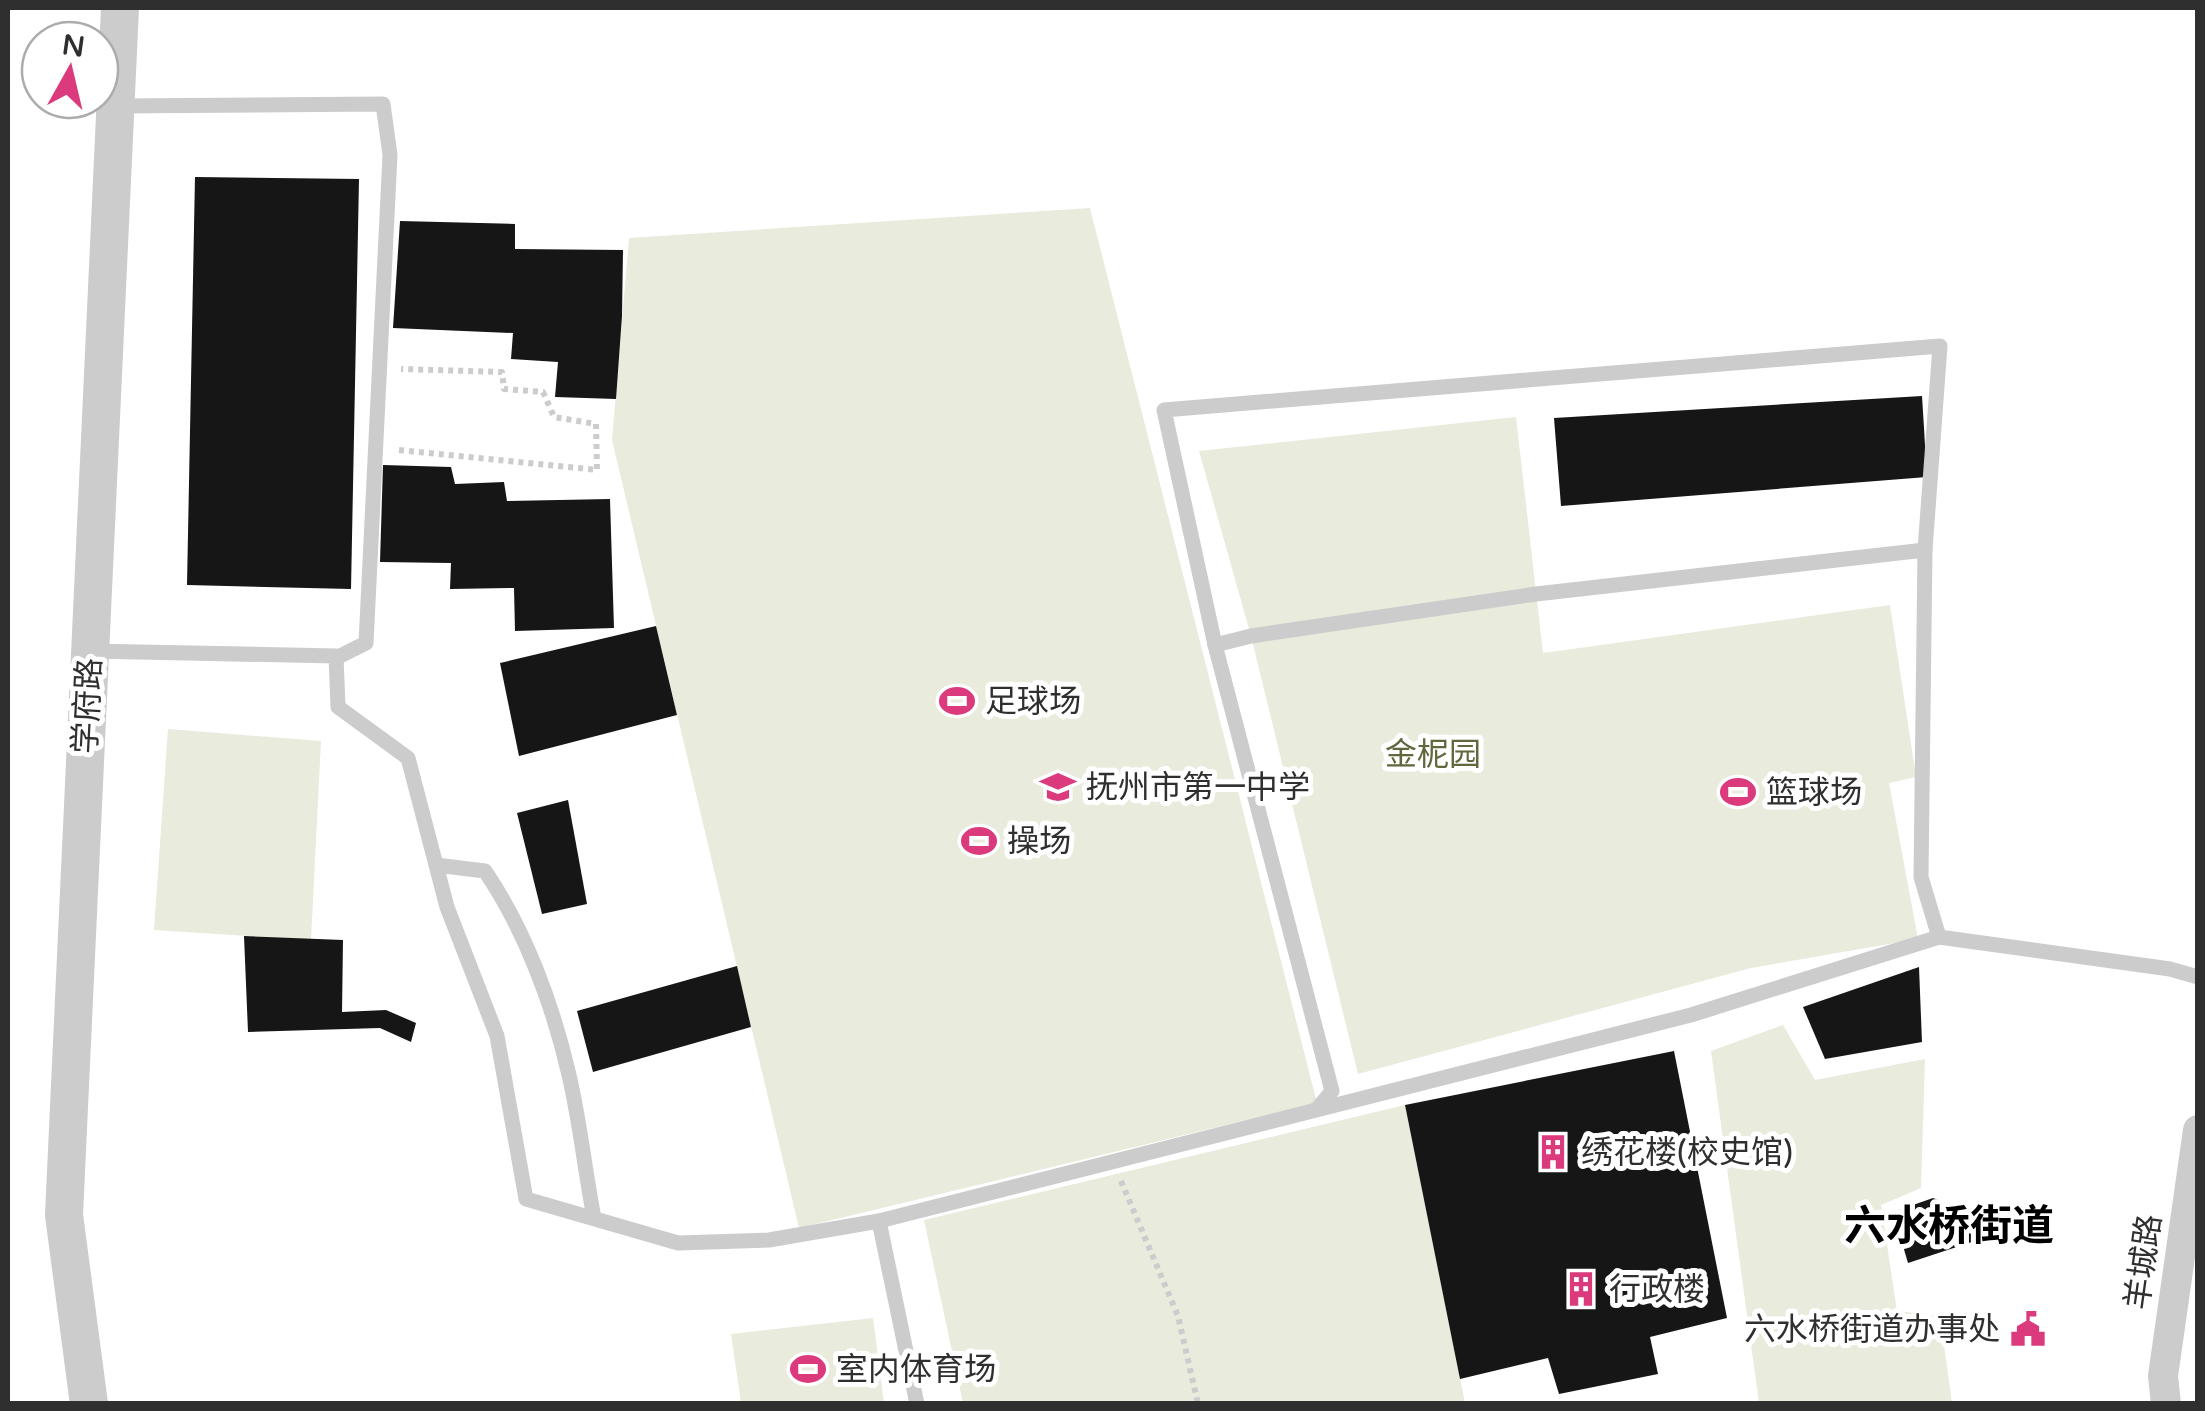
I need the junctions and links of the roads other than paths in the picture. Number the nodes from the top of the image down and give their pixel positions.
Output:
1 (120, 106) edge
2 (115, 120) edge
3 (1925, 550) junction
4 (1215, 646) junction
5 (90, 650) junction
6 (336, 658) junction
7 (436, 865) junction
8 (1940, 937) junction
9 (2198, 977) edge
10 (1316, 1110) junction
11 (2198, 1130) edge
12 (594, 1218) junction
13 (879, 1220) junction
14 (89, 1404) edge
15 (917, 1404) edge
16 (2166, 1404) edge

1 - 6 lane
2 - 5 street, 学府路
3 - 4 lane
3 - 4 lane
3 - 8 lane
4 - 10 lane
5 - 6 lane
5 - 14 street, 学府路
6 - 7 lane
7 - 12 lane
7 - 12 lane
8 - 9 lane
8 - 10 lane
10 - 13 lane
11 - 16 street, 羊城路
12 - 13 lane
13 - 15 lane

